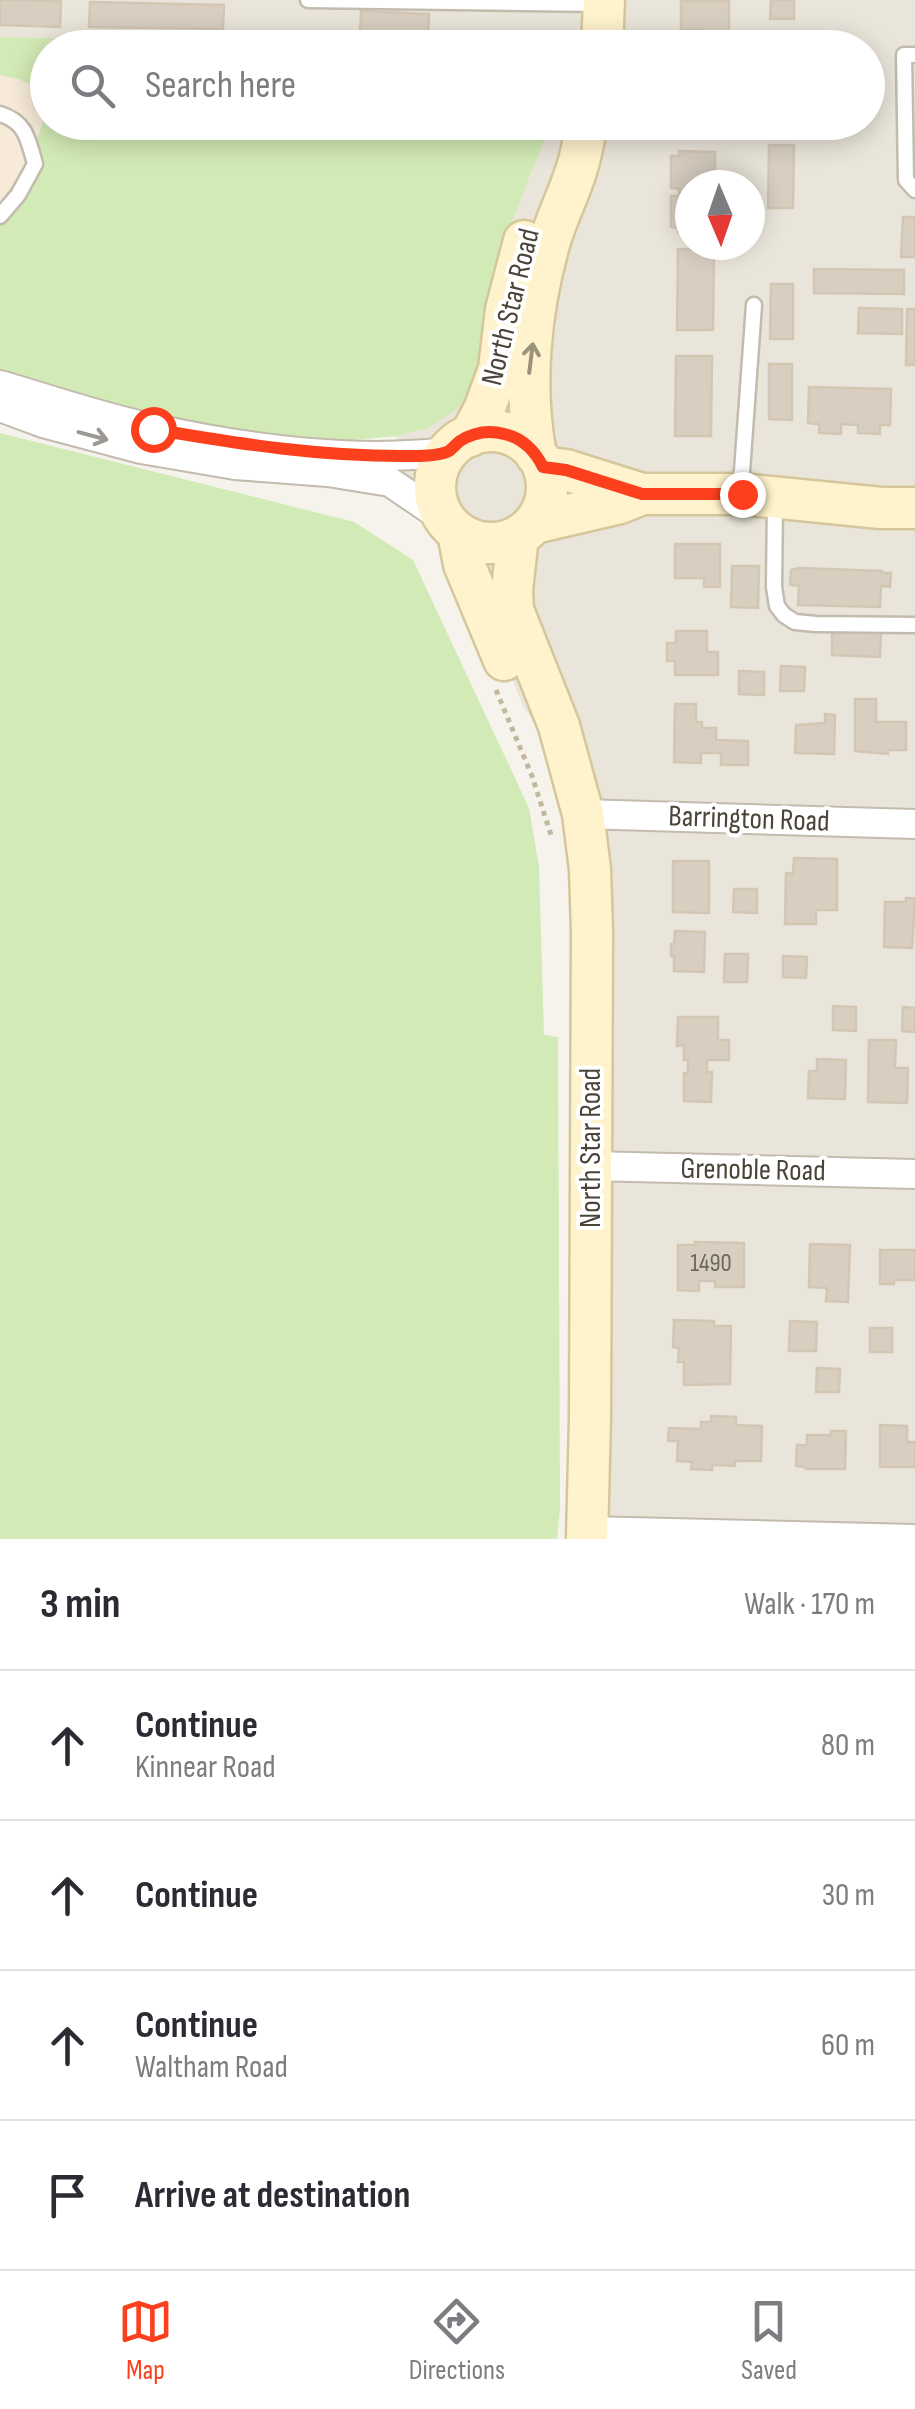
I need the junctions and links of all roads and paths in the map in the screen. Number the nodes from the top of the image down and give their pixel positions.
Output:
1 (308, 0) edge
2 (604, 2) edge
3 (603, 30) edge
4 (915, 55) edge
5 (0, 114) edge
6 (565, 140) edge
7 (583, 140) edge
8 (915, 190) edge
9 (0, 216) edge
10 (754, 304) dead end
11 (0, 385) edge
12 (0, 406) edge
13 (458, 444) junction
14 (540, 461) junction
15 (642, 494) junction
16 (755, 496) junction
17 (915, 508) edge
18 (452, 526) junction
19 (526, 530) junction
20 (915, 625) edge
21 (494, 685) dead end
22 (567, 760) junction
23 (583, 814) junction
24 (915, 824) edge
25 (554, 841) dead end
26 (591, 1166) junction
27 (915, 1174) edge
28 (588, 1535) edge
29 (915, 1539) edge

1 - 2 lane
2 - 3 street
4 - 8 lane
5 - 9 lane
6 - 13 street, North Star Road
14 -> 7 street, North Star Road
10 - 16 lane
11 - 13 street
12 -> 18 street
13 - 14 street
13 - 18 street
14 - 15 street
14 - 19 street
15 - 16 street
15 - 19 street
16 - 17 street
16 - 20 lane
18 - 19 street
18 - 22 street, North Star Road
19 - 22 street, North Star Road
21 - 25 path
22 - 23 street, North Star Road
23 - 24 street, Barrington Road
23 - 26 street, North Star Road
26 - 27 street, Grenoble Road
26 - 28 street, North Star Road
28 - 29 street

